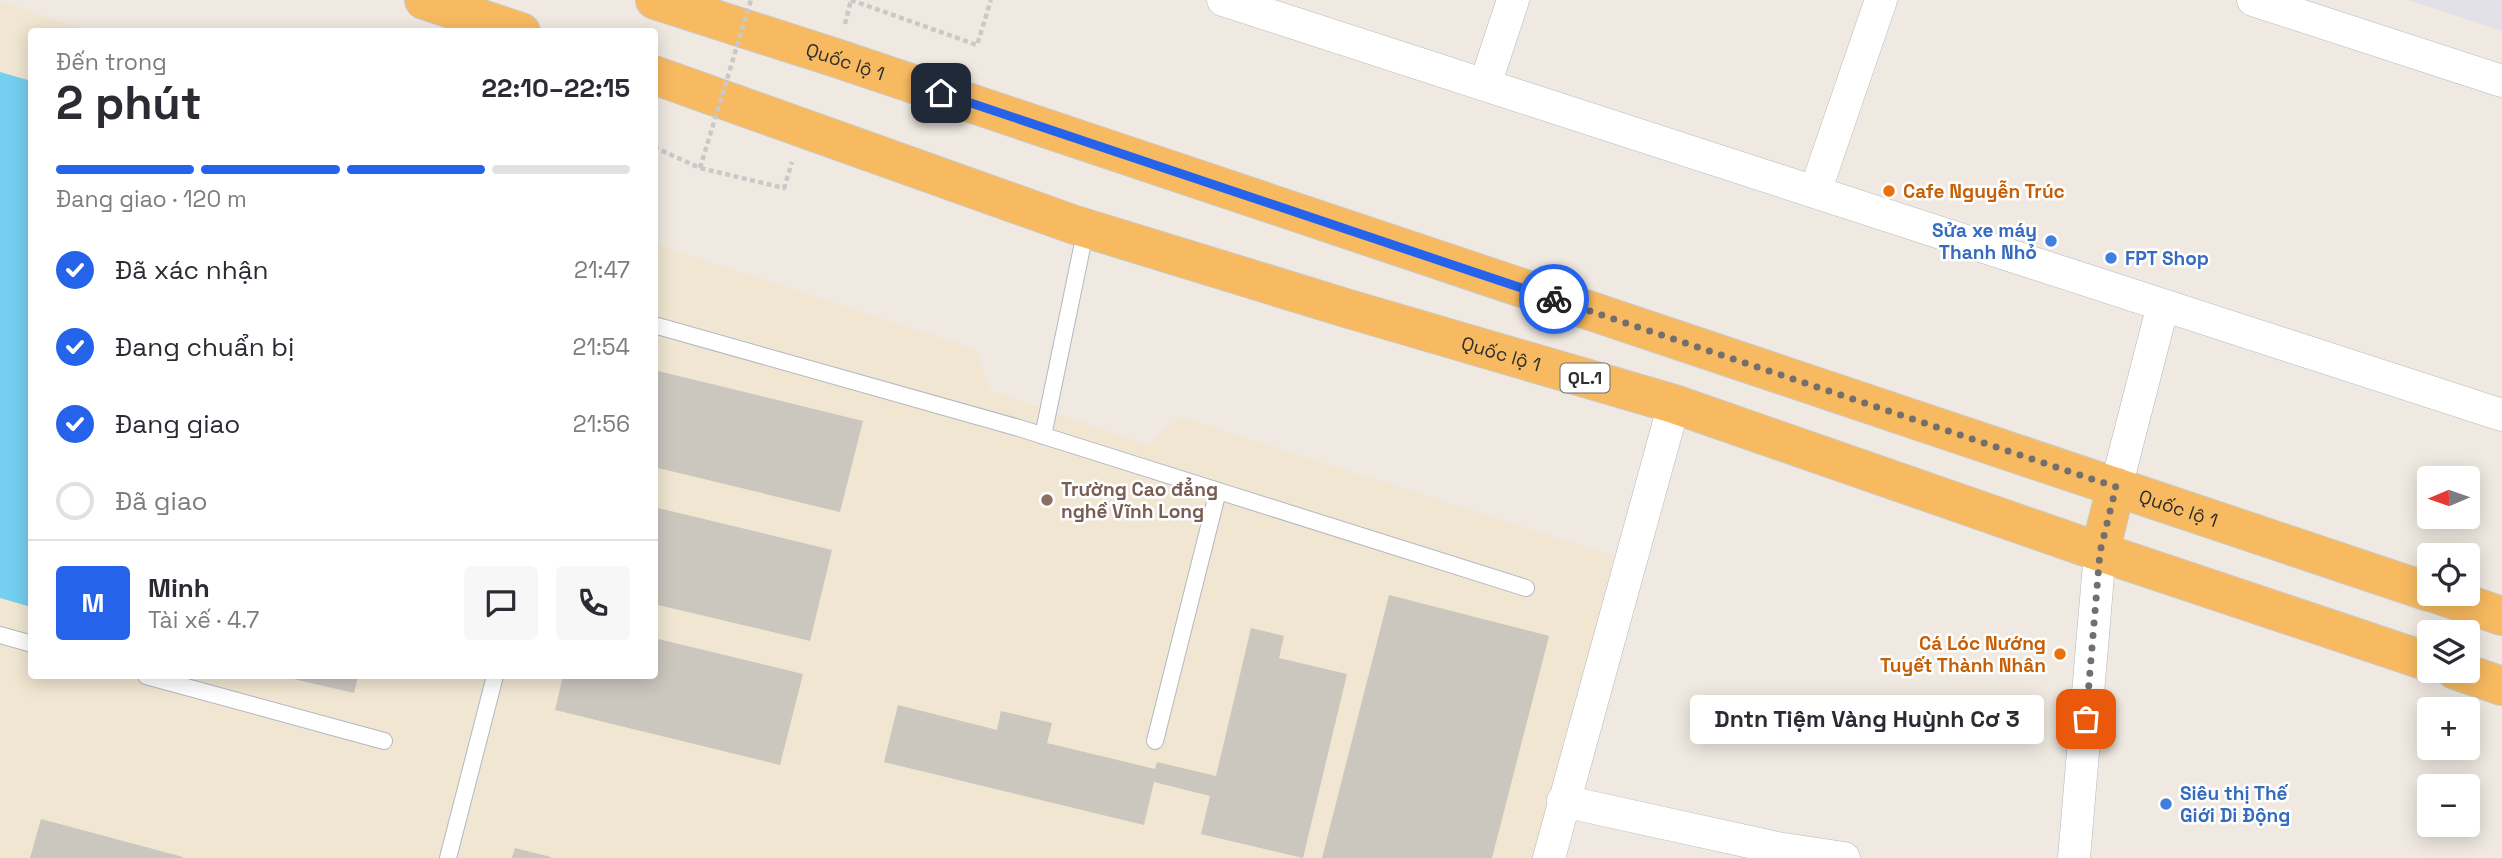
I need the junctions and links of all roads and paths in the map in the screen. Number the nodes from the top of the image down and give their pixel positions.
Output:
1 (424, 0) edge
2 (655, 0) edge
3 (751, 0) edge
4 (852, 0) edge
5 (991, 0) edge
6 (1223, 0) edge
7 (1513, 0) edge
8 (1881, 0) edge
9 (2253, 0) edge
10 (509, 28) edge
11 (658, 76) edge
12 (2502, 81) edge
13 (1485, 85) junction
14 (658, 149) edge
15 (700, 168) junction
16 (784, 188) dead end
17 (1815, 192) junction
18 (1086, 228) junction
19 (2163, 305) junction
20 (658, 326) edge
21 (1674, 404) junction
22 (2502, 415) edge
23 (1043, 436) junction
24 (2116, 487) junction
25 (1218, 491) junction
26 (2100, 552) junction
27 (2417, 587) edge
28 (1526, 588) dead end
29 (2472, 606) edge
30 (2502, 616) edge
31 (0, 635) edge
32 (28, 643) edge
33 (2417, 658) edge
34 (157, 679) edge
35 (494, 679) edge
36 (2480, 679) edge
37 (2502, 686) edge
38 (384, 741) dead end
39 (1155, 741) dead end
40 (1563, 801) junction
41 (448, 858) edge
42 (1549, 858) edge
43 (1844, 858) edge
44 (2074, 858) edge

1 - 10 highway
2 - 24 highway, Quốc lộ 1
3 - 15 path, bridge
4 - 5 path
6 - 13 street
7 - 13 street
8 - 17 street
9 - 12 street
11 - 18 highway, Quốc lộ 1 / QL.1
13 - 17 street
14 - 15 path
15 - 16 path
17 - 19 street
18 - 21 highway, Quốc lộ 1 / QL.1
18 - 23 lane
19 - 22 street
19 - 24 street
20 - 23 lane
21 - 26 highway, Quốc lộ 1 / QL.1
21 - 40 street
23 - 25 lane
24 - 26 highway
24 - 27 highway, Quốc lộ 1
25 - 28 lane
25 - 39 lane
26 - 33 highway, Quốc lộ 1 / QL.1
26 - 44 street
29 - 30 highway, Quốc lộ 1
31 - 32 lane
34 - 38 lane
35 - 41 lane
36 - 37 highway
40 - 42 street
40 - 43 street

